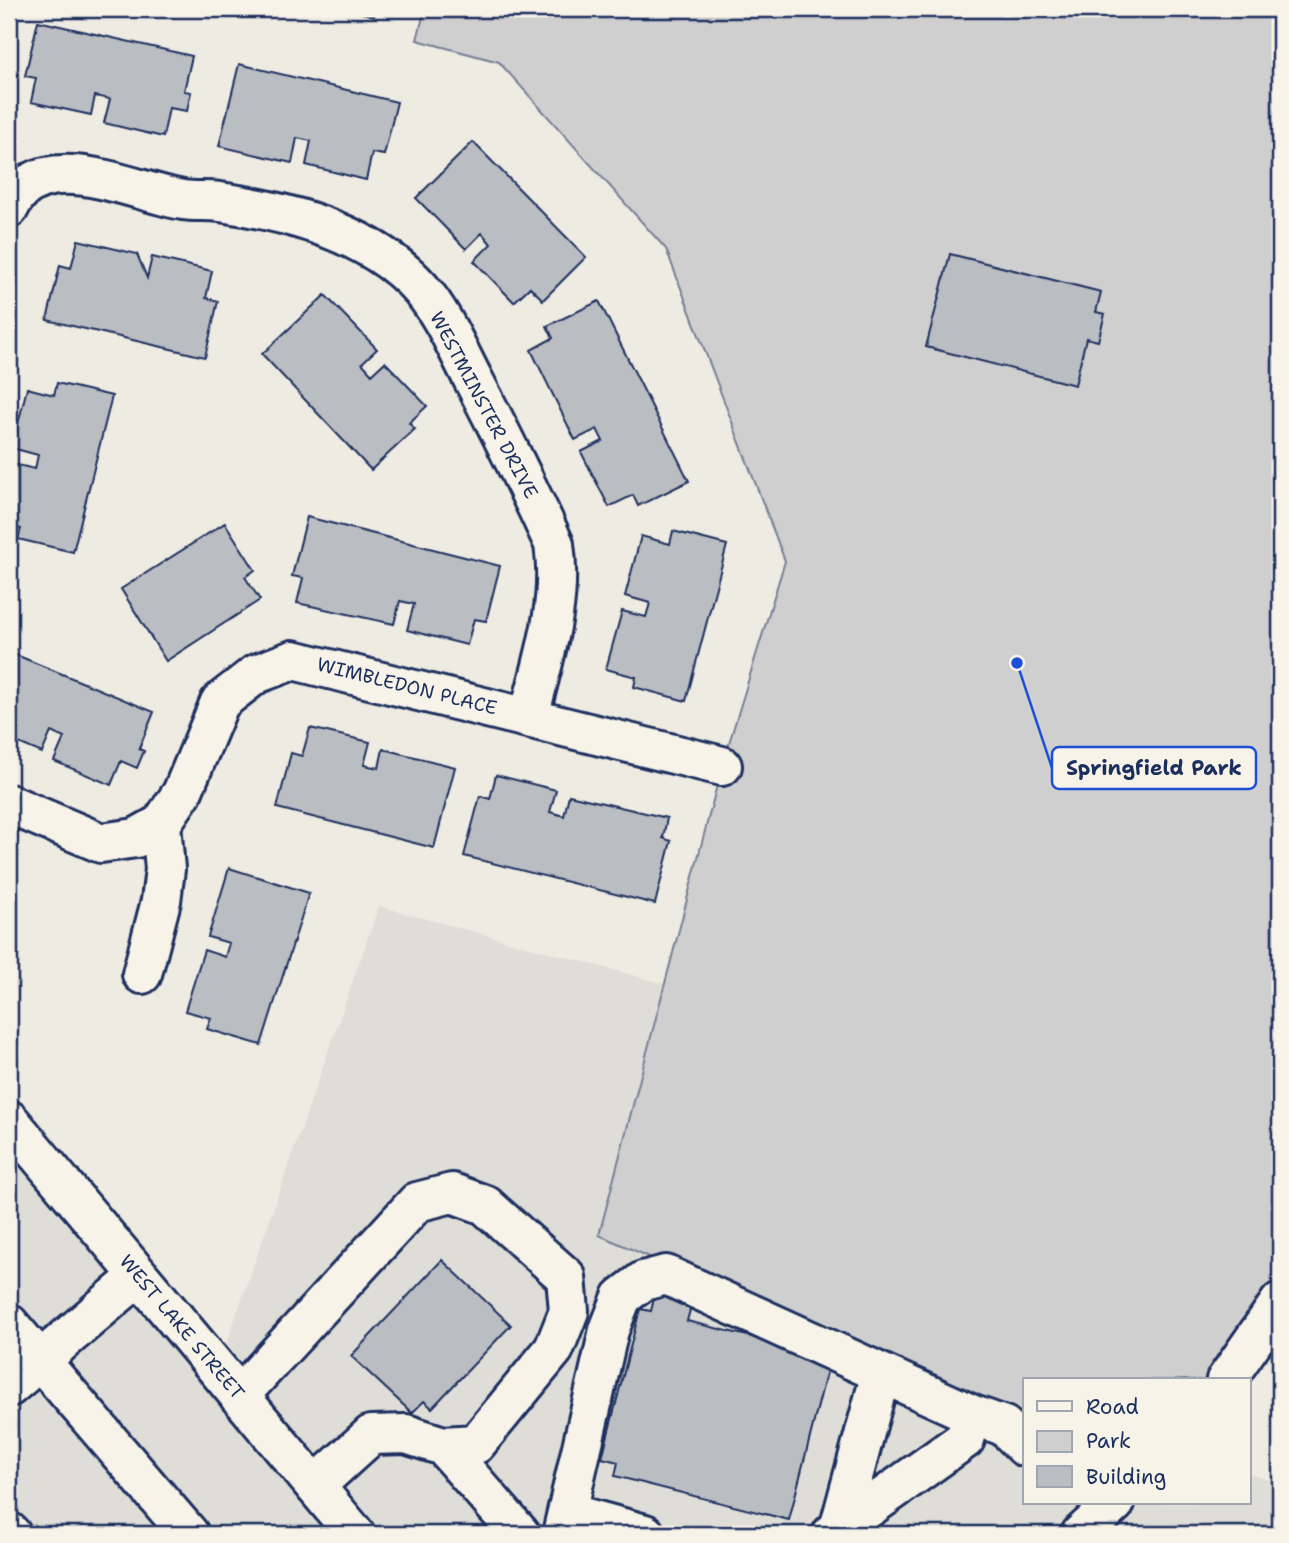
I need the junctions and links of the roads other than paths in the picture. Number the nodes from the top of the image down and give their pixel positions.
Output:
1 (9, 208) edge
2 (529, 717) junction
3 (722, 765) dead end
4 (9, 804) edge
5 (148, 831) junction
6 (142, 974) dead end
7 (9, 1120) edge
8 (139, 1276) junction
9 (1280, 1302) edge
10 (9, 1324) edge
11 (40, 1360) junction
12 (881, 1373) junction
13 (1227, 1378) edge
14 (9, 1387) edge
15 (239, 1396) junction
16 (973, 1415) junction
17 (1023, 1445) edge
18 (443, 1447) junction
19 (315, 1486) junction
20 (565, 1524) edge
21 (835, 1532) edge
22 (189, 1534) edge
23 (355, 1534) edge
24 (520, 1534) edge
25 (645, 1534) edge

1 - 2 street, WESTMINSTER DRIVE
2 - 3 street, WIMBLEDON PLACE
2 - 5 street, WIMBLEDON PLACE
4 - 5 street
5 - 6 street
7 - 8 street, WEST LAKE STREET
8 - 11 street
8 - 15 street, WEST LAKE STREET
9 - 13 street
10 - 11 street
11 - 14 street
11 - 22 street
12 - 16 street
12 - 20 street
12 - 21 street
15 - 18 street
15 - 19 street, WEST LAKE STREET
16 - 17 street
16 - 21 street
18 - 19 street
18 - 24 street
19 - 23 street, WEST LAKE STREET
20 - 25 street

